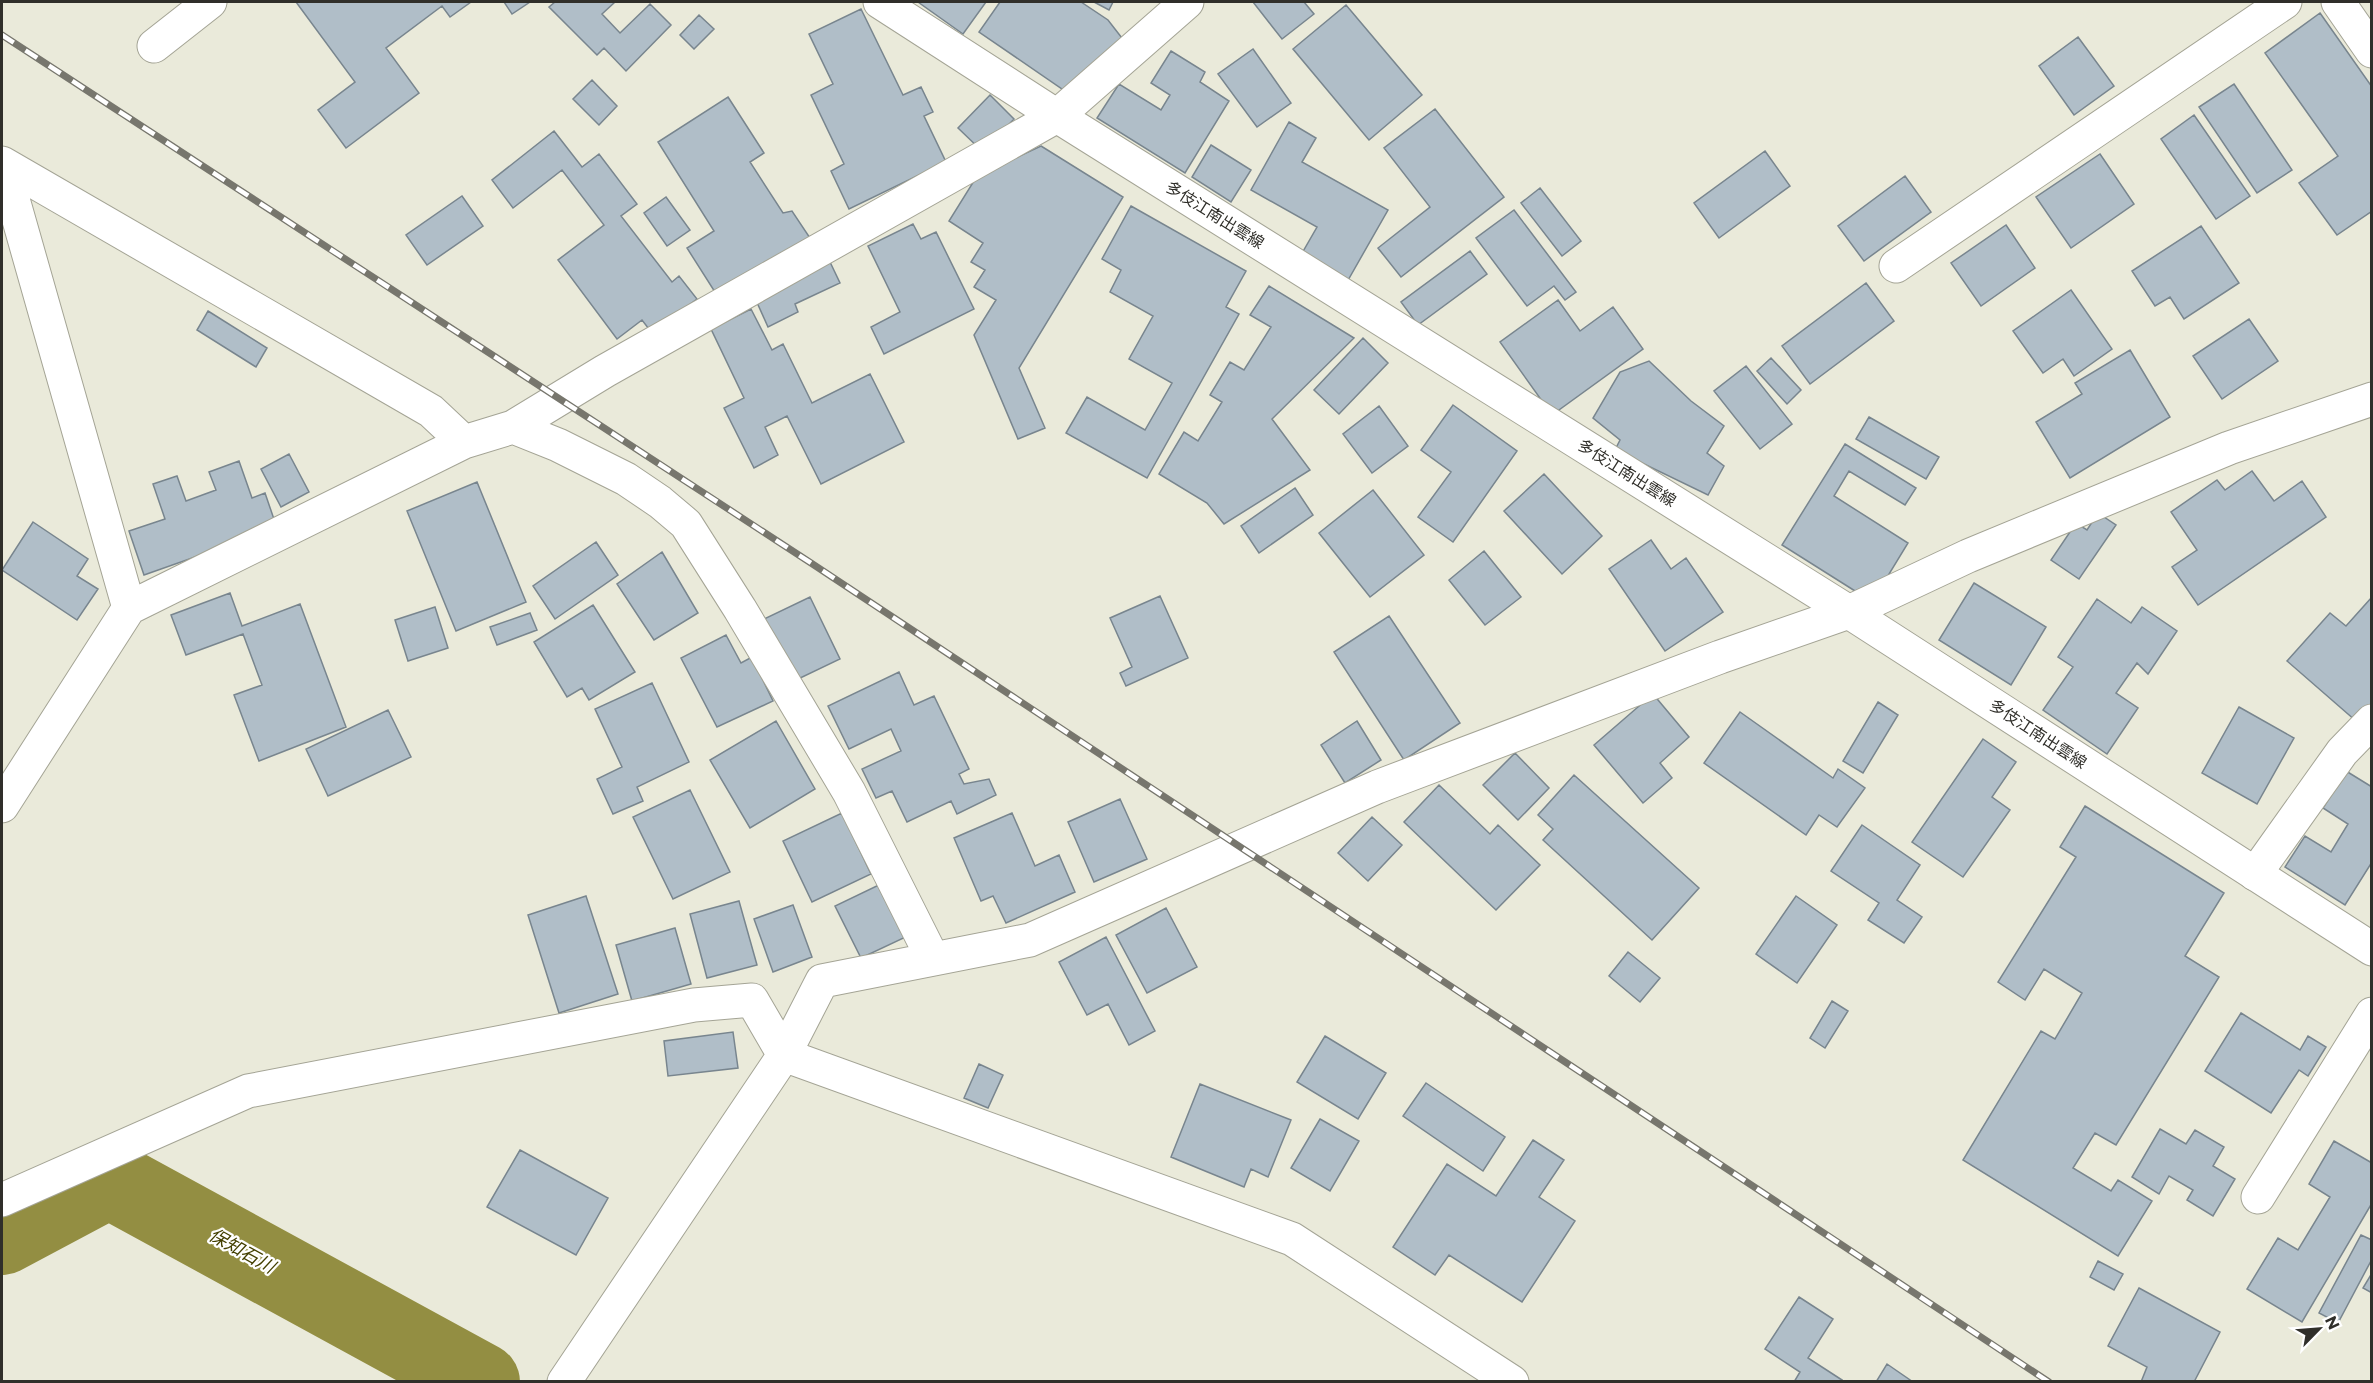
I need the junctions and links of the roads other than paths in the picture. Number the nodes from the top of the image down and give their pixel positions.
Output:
1 (210, 2) edge
2 (880, 2) edge
3 (1187, 2) edge
4 (2285, 2) edge
5 (2338, 2) edge
6 (154, 46) dead end
7 (2372, 51) edge
8 (1057, 116) junction
9 (2, 164) edge
10 (1896, 266) dead end
11 (2369, 406) edge
12 (513, 427) junction
13 (464, 442) junction
14 (129, 608) junction
15 (1849, 612) junction
16 (2372, 721) edge
17 (2, 807) edge
18 (2255, 874) junction
19 (2372, 949) edge
20 (933, 959) junction
21 (2372, 1014) edge
22 (784, 1055) junction
23 (2258, 1197) dead end
24 (2, 1200) edge
25 (564, 1382) edge
26 (1512, 1382) edge

1 - 6 street
2 - 8 street, 多伎江南出雲線
3 - 8 street
4 - 10 street
5 - 7 street
8 - 12 street
8 - 15 street, 多伎江南出雲線
9 - 13 street
9 - 14 street
11 - 15 street
12 - 13 street
12 - 20 street
13 - 14 street
14 - 17 street
15 - 18 street, 多伎江南出雲線
15 - 20 street
16 - 18 street
18 - 19 street, 多伎江南出雲線
20 - 22 street
21 - 23 street
22 - 24 street
22 - 25 street
22 - 26 street

